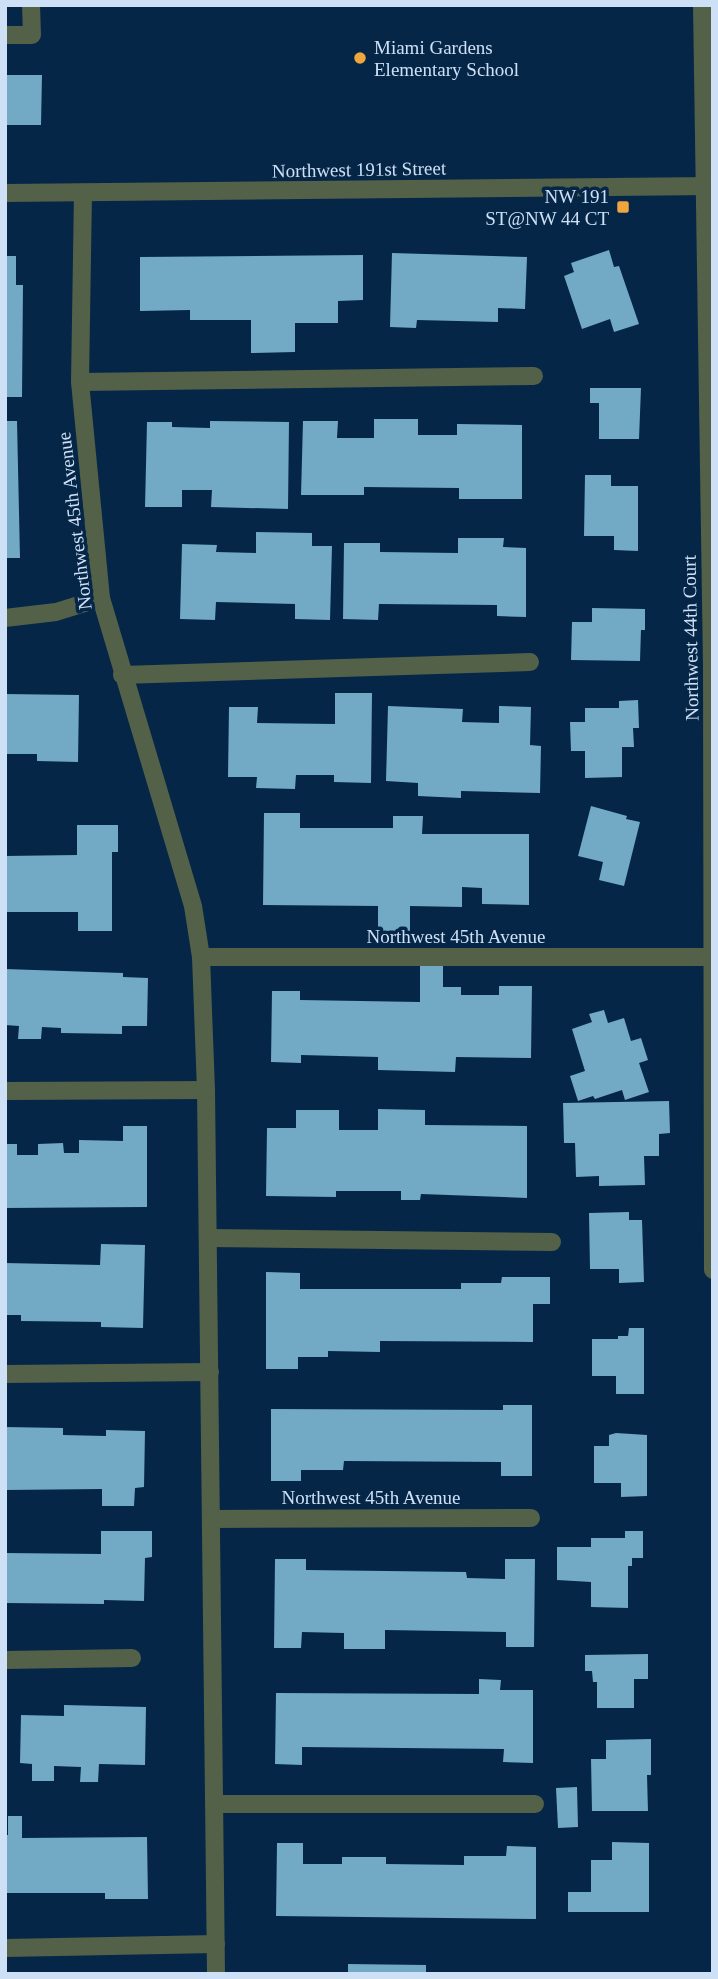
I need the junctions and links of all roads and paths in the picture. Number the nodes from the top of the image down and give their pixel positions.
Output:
1 (31, 5) edge
2 (702, 5) edge
3 (5, 35) edge
4 (709, 186) edge
5 (83, 192) junction
6 (5, 193) edge
7 (534, 376) dead end
8 (80, 382) junction
9 (101, 598) junction
10 (5, 618) edge
11 (530, 662) dead end
12 (122, 675) junction
13 (201, 957) junction
14 (711, 957) edge
15 (206, 1090) junction
16 (5, 1091) edge
17 (208, 1238) junction
18 (552, 1241) dead end
19 (713, 1270) edge
20 (210, 1373) junction
21 (5, 1374) edge
22 (531, 1518) dead end
23 (212, 1519) junction
24 (132, 1658) dead end
25 (5, 1660) edge
26 (216, 1804) junction
27 (535, 1804) dead end
28 (216, 1944) junction
29 (5, 1948) edge
30 (216, 1974) edge

1 - 3 street
2 - 4 street, Northwest 44th Court
4 - 5 street, Northwest 191st Street
4 - 14 street, Northwest 44th Court
5 - 6 street, Northwest 191st Street
5 - 8 street, Northwest 45th Avenue
7 - 8 street
8 - 9 street, Northwest 45th Avenue
9 - 10 street
9 - 12 street, Northwest 45th Avenue
11 - 12 street
12 - 13 street, Northwest 45th Avenue
13 - 14 street, Northwest 45th Avenue
13 - 15 street, Northwest 45th Avenue
14 - 19 street, Northwest 44th Court
15 - 16 street
15 - 17 street, Northwest 45th Avenue
17 - 18 street
17 - 20 street, Northwest 45th Avenue
20 - 21 street
20 - 23 street, Northwest 45th Avenue
22 - 23 street, Northwest 45th Avenue
23 - 26 street, Northwest 45th Avenue
24 - 25 street
26 - 27 street
26 - 28 street, Northwest 45th Avenue
28 - 29 street
28 - 30 street, Northwest 45th Avenue

